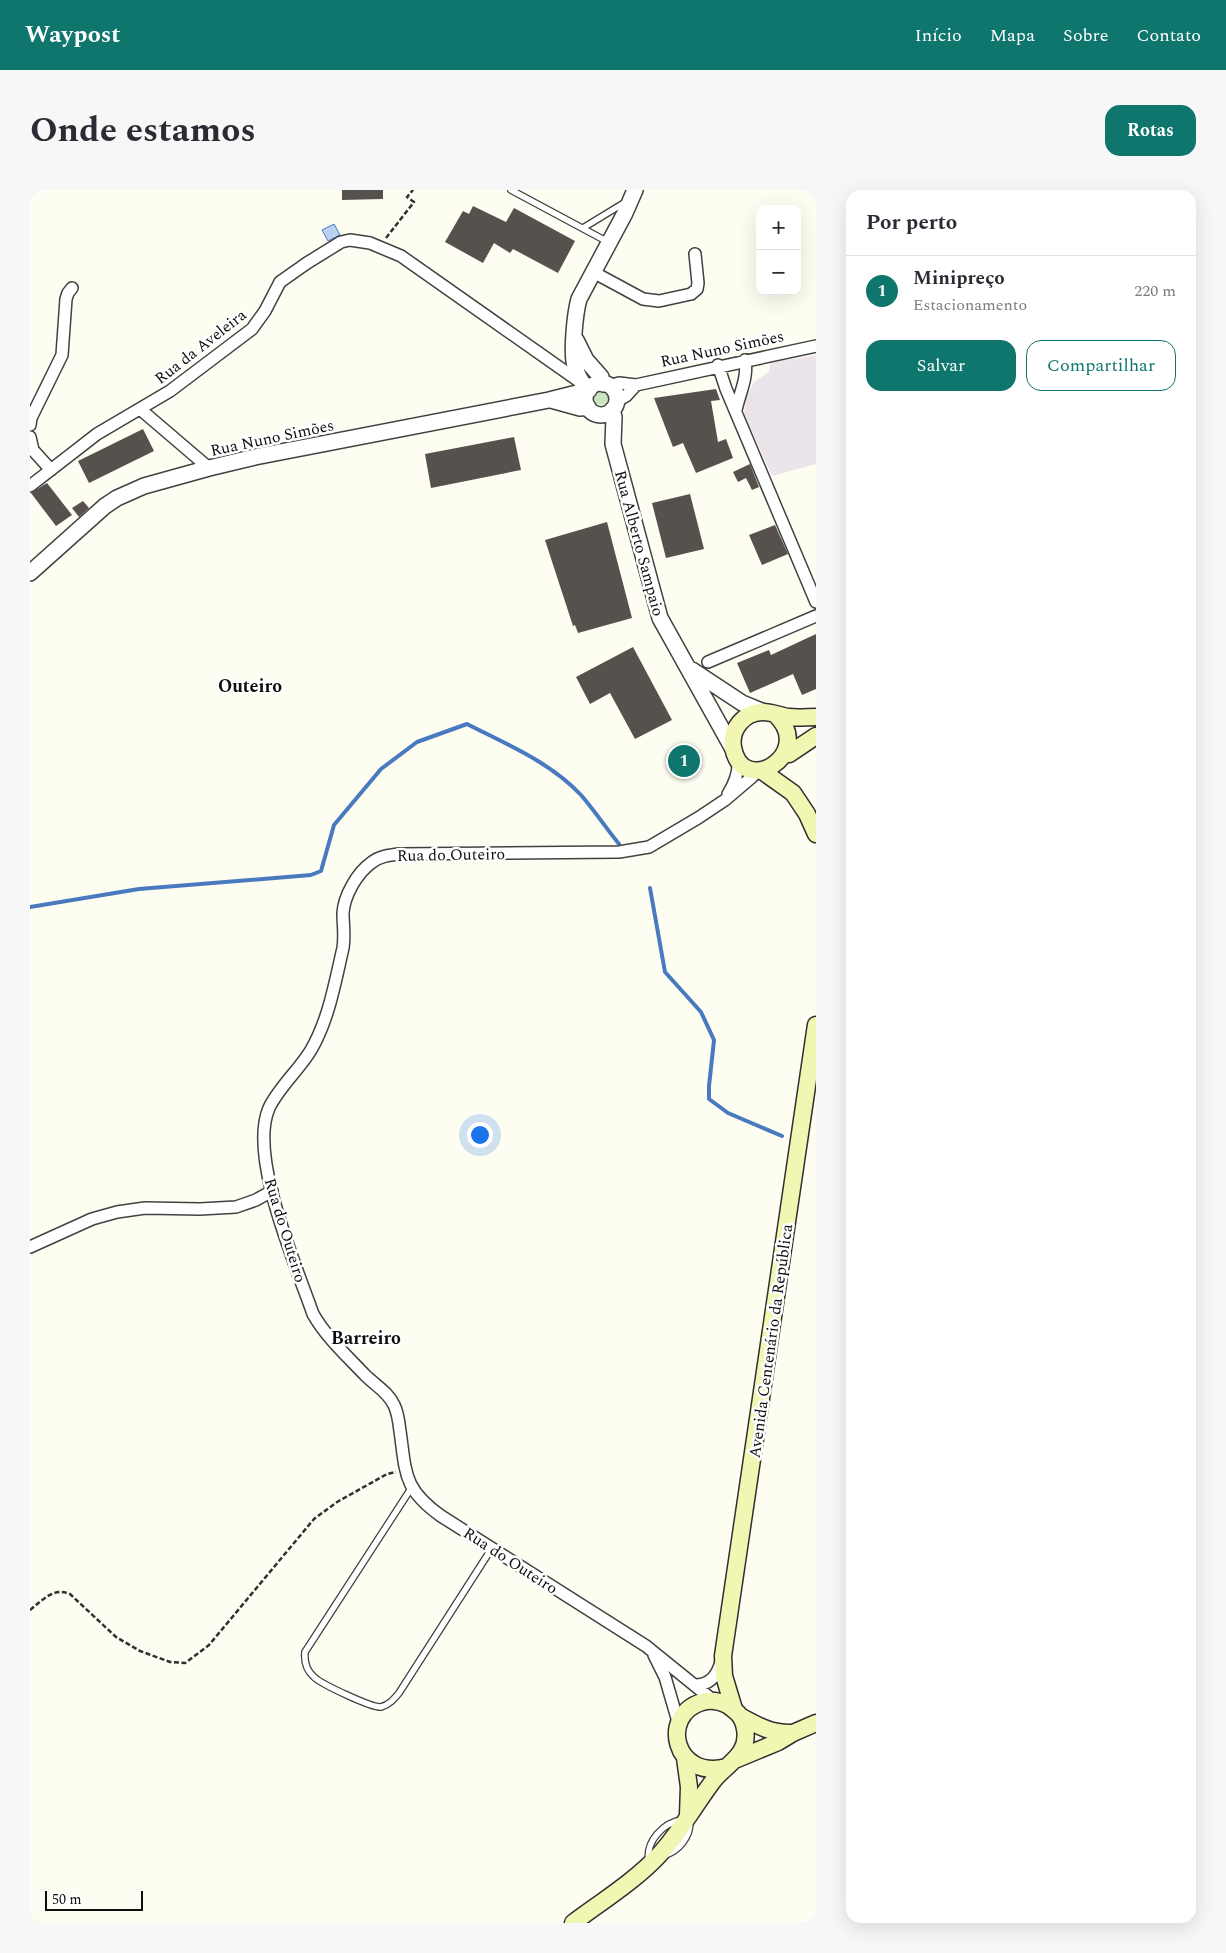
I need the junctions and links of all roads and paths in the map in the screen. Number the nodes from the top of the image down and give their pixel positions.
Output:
1 (413, 190) edge
2 (511, 190) edge
3 (633, 194) edge
4 (583, 228) junction
5 (610, 243) junction
6 (380, 246) junction
7 (696, 254) dead end
8 (593, 272) junction
9 (72, 288) dead end
10 (575, 339) junction
11 (816, 346) edge
12 (745, 360) junction
13 (718, 365) junction
14 (636, 385) junction
15 (589, 389) junction
16 (557, 398) junction
17 (615, 406) junction
18 (140, 409) junction
19 (736, 410) junction
20 (30, 425) edge
21 (30, 437) edge
22 (613, 444) junction
23 (209, 468) junction
24 (51, 470) junction
25 (30, 486) edge
26 (30, 573) edge
27 (816, 602) edge
28 (816, 616) edge
29 (708, 662) dead end
30 (687, 666) junction
31 (770, 714) junction
32 (816, 717) edge
33 (816, 736) edge
34 (736, 754) junction
35 (788, 756) junction
36 (760, 771) junction
37 (793, 793) junction
38 (725, 800) junction
39 (816, 834) edge
40 (816, 1031) edge
41 (272, 1191) junction
42 (30, 1247) edge
43 (406, 1470) junction
44 (412, 1487) junction
45 (492, 1548) junction
46 (30, 1610) edge
47 (652, 1651) junction
48 (723, 1656) junction
49 (695, 1685) junction
50 (714, 1701) junction
51 (737, 1712) junction
52 (816, 1723) edge
53 (679, 1725) junction
54 (793, 1733) junction
55 (685, 1758) junction
56 (732, 1763) junction
57 (687, 1817) junction
58 (573, 1923) edge

1 - 6 path
2 - 4 lane
3 - 4 lane
3 - 5 street
4 - 5 lane
5 - 8 street
6 - 15 street, Rua da Aveleira
6 - 18 street, Rua da Aveleira
7 - 8 street
8 - 10 street
9 - 20 street
10 - 15 street
10 - 15 street
11 - 12 street, Rua Nuno Simões
12 - 13 street, Rua Nuno Simões
12 - 19 street
13 - 14 street, Rua Nuno Simões
13 - 19 street
14 - 15 street, Rua Nuno Simões
14 - 17 street, Rua Nuno Simões
15 - 16 street
15 - 16 street, Rua Nuno Simões
15 - 17 street
15 - 17 street
15 - 22 street, Rua Alberto Sampaio
16 - 23 street, Rua Nuno Simões
17 - 22 street, Rua Alberto Sampaio
18 - 23 street
18 - 24 street, Rua da Aveleira
19 - 27 street
21 - 24 street
22 - 30 street, Rua Alberto Sampaio
23 - 26 street, Rua Nuno Simões
24 - 25 street, Rua da Aveleira
28 - 29 street
30 - 31 street, Rua Alberto Sampaio
30 - 34 street, Rua Alberto Sampaio
31 - 32 main road, Rua Alberto Sampaio
31 - 34 main road, Rua Alberto Sampaio
31 - 35 main road, Rua Alberto Sampaio
33 - 35 main road
34 - 36 main road
34 - 38 street, Rua do Outeiro
35 - 36 main road
35 - 37 main road
36 - 37 main road
36 - 38 street, Rua do Outeiro
37 - 39 main road
38 - 41 street, Rua do Outeiro
40 - 48 main road, Avenida Centenário da República
41 - 42 street
41 - 43 street, Rua do Outeiro
43 - 44 street, Rua do Outeiro
43 - 46 path
44 - 45 street, Rua do Outeiro
44 - 45 lane
45 - 47 street, Rua do Outeiro
47 - 49 street, Rua do Outeiro
47 - 53 street
48 - 49 street, Avenida Centenário da República
48 - 51 main road, Avenida Centenário da República
49 - 50 street, Rua do Outeiro
50 - 51 main road, Rua do Outeiro
50 - 53 main road
51 - 54 main road, Rua do Outeiro
51 - 56 main road, Rua do Outeiro
52 - 54 main road, Rua do Outeiro
53 - 55 main road
54 - 56 main road, Rua do Outeiro
55 - 56 main road, Rua do Outeiro
55 - 57 main road
56 - 57 main road, Rua do Outeiro
57 - 58 main road, Rua do Outeiro

